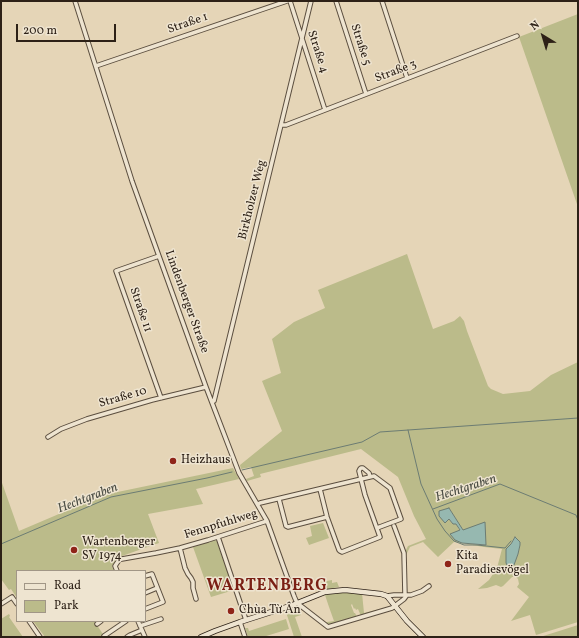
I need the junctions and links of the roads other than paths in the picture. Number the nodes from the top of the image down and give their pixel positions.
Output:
1 (75, 1) edge
2 (287, 1) edge
3 (290, 1) edge
4 (312, 1) edge
5 (336, 1) edge
6 (382, 1) edge
7 (518, 36) dead end
8 (302, 39) junction
9 (96, 66) junction
10 (407, 78) junction
11 (366, 94) junction
12 (325, 110) junction
13 (281, 125) junction
14 (159, 256) junction
15 (206, 387) junction
16 (217, 390) junction
17 (208, 392) junction
18 (161, 398) junction
19 (212, 402) junction
20 (48, 437) dead end
21 (370, 477) junction
22 (361, 479) junction
23 (320, 489) junction
24 (279, 499) junction
25 (258, 504) junction
26 (326, 518) junction
27 (267, 521) junction
28 (394, 526) dead end
29 (377, 528) junction
30 (218, 537) junction
31 (180, 548) junction
32 (117, 570) edge
33 (146, 576) edge
34 (429, 586) dead end
35 (157, 588) junction
36 (146, 593) edge
37 (406, 595) junction
38 (387, 596) junction
39 (196, 599) dead end
40 (16, 603) edge
41 (297, 603) junction
42 (1, 604) edge
43 (394, 607) junction
44 (146, 608) edge
45 (161, 619) dead end
46 (246, 620) junction
47 (30, 622) edge
48 (100, 622) edge
49 (125, 622) edge
50 (138, 622) edge
51 (240, 622) junction
52 (97, 624) dead end
53 (141, 628) junction
54 (104, 636) dead end
55 (40, 637) edge
56 (127, 637) edge
57 (144, 637) edge
58 (201, 637) edge
59 (244, 637) edge
60 (423, 637) edge

1 - 9 street, Lindenberger Straße
2 - 9 street, Straße 1
3 - 8 street, Straße 4
4 - 8 street, Birkholzer Weg
5 - 11 street, Straße 5
6 - 10 street
7 - 10 street, Straße 3
8 - 12 street, Straße 4
8 - 13 street, Birkholzer Weg
9 - 14 street, Lindenberger Straße
10 - 11 street, Straße 3
11 - 12 street, Straße 3
12 - 13 street, Straße 3
13 - 16 street, Birkholzer Weg
14 - 15 street, Lindenberger Straße
14 - 18 street, Straße 11
15 - 17 street, Lindenberger Straße
15 - 18 street, Straße 10
16 - 17 street
16 - 19 street, Birkholzer Weg
17 - 19 street, Lindenberger Straße
18 - 20 street, Straße 10
19 - 25 street, Lindenberger Straße
21 - 22 street
21 - 22 street
21 - 29 street
22 - 23 street
22 - 29 street
23 - 24 street
23 - 26 street
24 - 25 street
24 - 26 street
25 - 27 street, Lindenberger Straße
26 - 29 street
27 - 30 street, Fennpfuhlweg
27 - 41 street, Lindenberger Straße
28 - 37 street
30 - 31 street, Fennpfuhlweg
30 - 46 street
31 - 32 street, Fennpfuhlweg
31 - 39 street, Fennpfuhlweg
33 - 35 street
34 - 37 street
35 - 36 street
35 - 44 street
37 - 38 street
37 - 43 street
38 - 41 main road
38 - 43 main road
40 - 42 street
41 - 43 street
41 - 46 main road
43 - 60 main road
45 - 53 street
46 - 51 main road
47 - 55 street
48 - 52 street
49 - 54 street
50 - 53 street
51 - 58 main road
51 - 59 street
53 - 56 street
53 - 57 street

